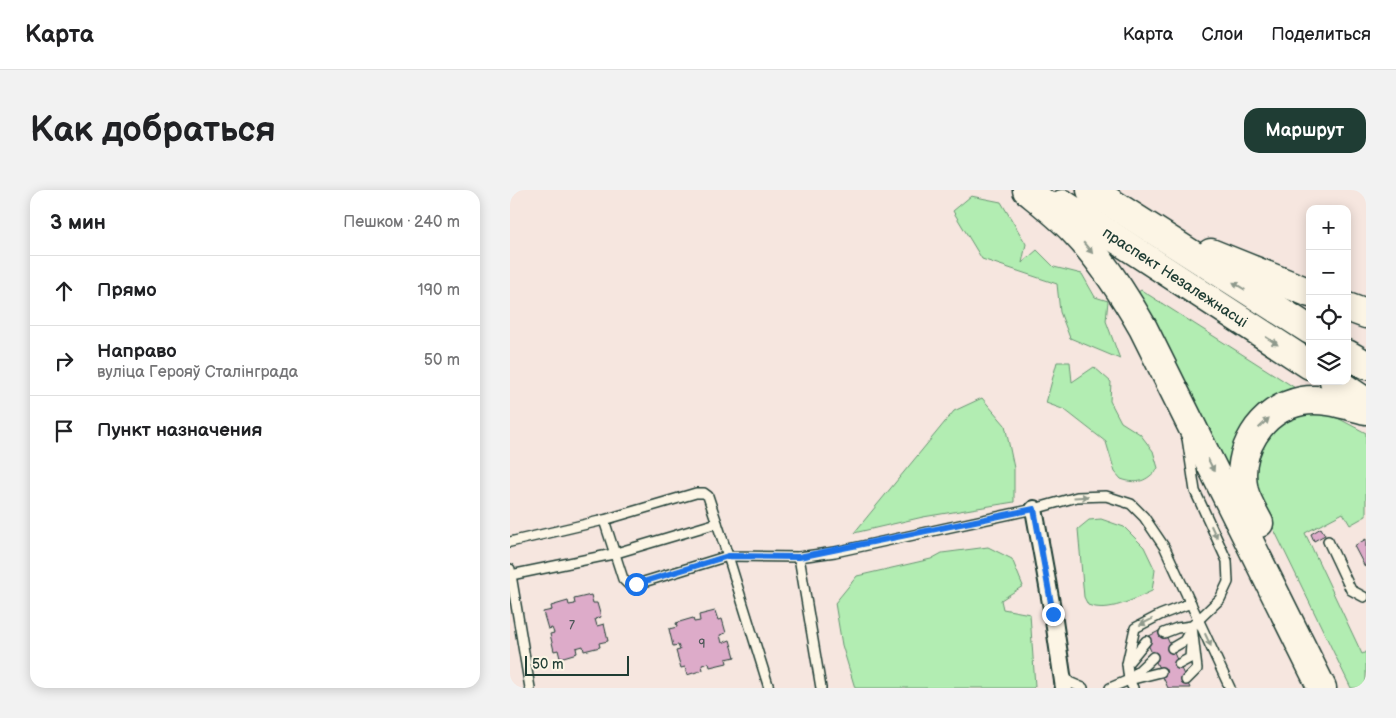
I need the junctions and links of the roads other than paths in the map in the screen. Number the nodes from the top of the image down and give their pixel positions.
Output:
1 (1028, 190) edge
2 (1041, 190) edge
3 (1091, 190) edge
4 (1144, 226) junction
5 (1306, 291) edge
6 (1351, 308) edge
7 (1366, 314) edge
8 (1306, 327) edge
9 (1351, 357) edge
10 (1306, 362) edge
11 (1366, 366) edge
12 (1340, 385) edge
13 (1171, 386) junction
14 (1366, 402) edge
15 (1366, 410) edge
16 (1034, 509) junction
17 (604, 520) junction
18 (717, 524) junction
19 (1328, 541) dead end
20 (510, 542) edge
21 (613, 554) junction
22 (728, 556) junction
23 (799, 557) junction
24 (511, 572) edge
25 (1365, 598) edge
26 (1191, 603) junction
27 (1196, 624) junction
28 (1164, 632) dead end
29 (1146, 641) dead end
30 (1172, 648) dead end
31 (1154, 657) dead end
32 (1127, 664) junction
33 (1179, 664) dead end
34 (1161, 672) dead end
35 (1186, 680) dead end
36 (1063, 681) edge
37 (1131, 684) edge
38 (530, 688) edge
39 (768, 688) edge
40 (822, 688) edge
41 (1083, 688) edge
42 (1110, 688) edge
43 (1139, 688) edge
44 (1230, 688) edge
45 (1322, 688) edge
46 (1340, 688) edge

1 -> 13 highway
2 -> 10 highway, праспект Незалежнасці
3 - 4 highway, праспект Незалежнасці
4 - 5 highway
8 -> 4 highway, праспект Незалежнасці
6 - 7 highway
9 - 11 highway
12 - 14 highway
13 -> 27 lane
13 -> 45 highway
46 -> 15 highway
16 - 23 lane
16 -> 26 lane
16 - 36 street
17 - 18 lane
17 - 20 lane
17 - 21 lane
18 - 21 lane
18 - 22 lane
19 - 25 lane
21 - 22 lane
21 - 24 lane
22 - 23 lane
22 - 39 lane
23 - 40 lane
24 - 38 lane
26 - 27 lane
26 -> 32 lane
27 - 28 lane
27 - 30 lane
27 - 33 lane
27 - 35 lane
27 -> 44 lane
29 - 32 lane
31 - 37 lane
32 - 37 lane
34 - 37 lane
36 - 41 lane
37 - 42 lane
37 - 43 lane

